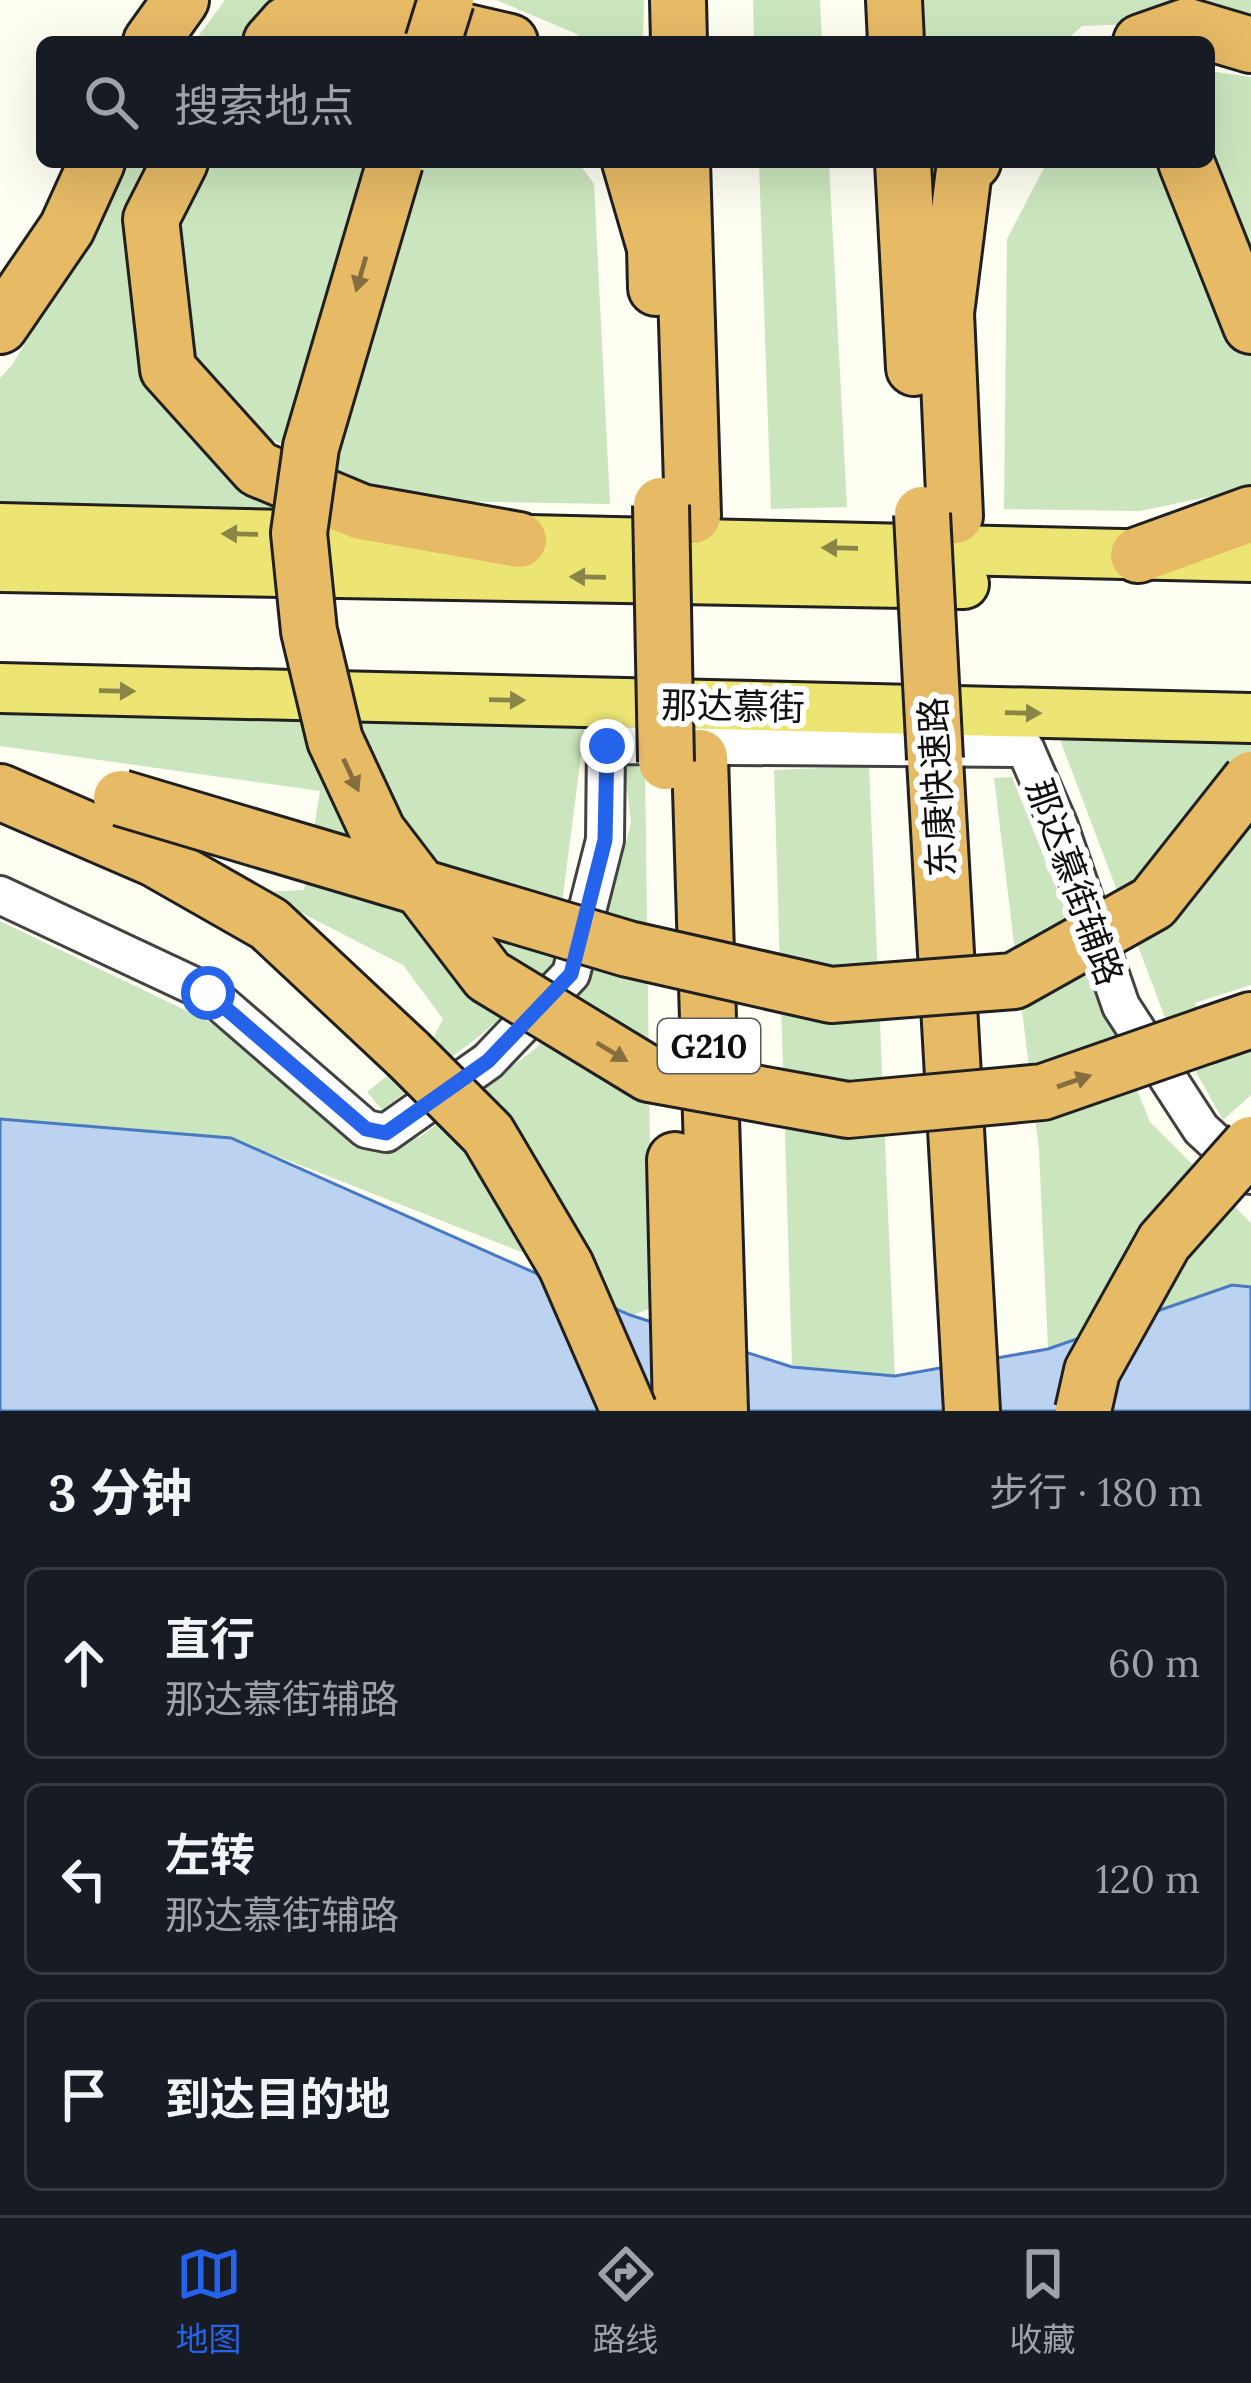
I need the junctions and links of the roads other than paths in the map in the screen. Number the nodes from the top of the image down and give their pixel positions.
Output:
1 (182, 0) edge
2 (446, 0) edge
3 (677, 0) edge
4 (894, 0) edge
5 (1122, 0) edge
6 (155, 36) edge
7 (276, 36) edge
8 (435, 36) edge
9 (484, 36) edge
10 (679, 36) edge
11 (896, 36) edge
12 (1137, 36) edge
13 (1158, 36) edge
14 (1251, 45) edge
15 (94, 168) edge
16 (177, 168) edge
17 (393, 168) edge
18 (632, 168) edge
19 (682, 168) edge
20 (904, 168) edge
21 (966, 168) edge
22 (1188, 168) edge
23 (0, 326) edge
24 (1251, 326) edge
25 (677, 511) junction
26 (1251, 514) edge
27 (938, 515) junction
28 (0, 528) edge
29 (519, 540) junction
30 (1138, 555) junction
31 (1251, 557) edge
32 (0, 567) edge
33 (1251, 589) edge
34 (0, 688) edge
35 (1251, 718) edge
36 (0, 769) edge
37 (1251, 779) edge
38 (0, 792) edge
39 (0, 895) edge
40 (1229, 1028) edge
41 (1251, 1144) edge
42 (1251, 1175) edge
43 (983, 1305) junction
44 (699, 1334) junction
45 (629, 1411) edge
46 (681, 1411) edge
47 (720, 1411) edge
48 (972, 1411) edge
49 (1005, 1411) edge
50 (1083, 1411) edge

1 - 6 highway
2 - 8 highway, bridge
3 - 10 highway
4 - 11 highway
5 - 12 highway
7 - 9 highway
13 - 14 highway
15 - 23 highway
16 - 29 highway
17 -> 40 highway, bridge
18 - 25 highway
19 - 25 highway, G210
20 - 27 highway, 东康快速路
21 - 27 highway
22 - 24 highway
25 - 44 highway, G210
26 - 30 highway
27 - 43 highway, 东康快速路, bridge
29 -> 28 main road
30 -> 29 main road
30 - 31 main road
33 -> 32 main road
34 -> 35 main road, 那达慕街
36 - 37 highway, bridge
38 - 45 highway, bridge
39 - 42 street, 那达慕街辅路
41 - 50 highway, bridge
43 - 48 highway, 东康快速路
43 - 49 highway
44 - 46 highway
44 - 47 highway, G210

